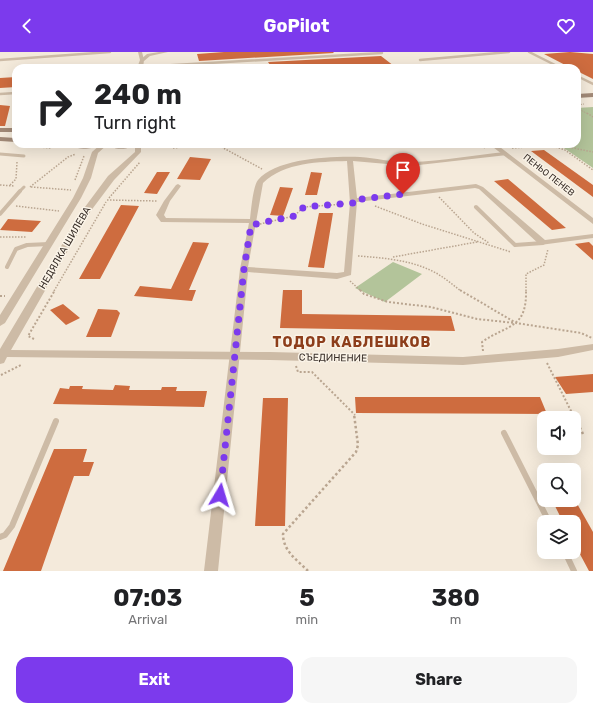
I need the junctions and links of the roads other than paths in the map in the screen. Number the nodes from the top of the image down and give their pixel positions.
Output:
1 (28, 52) edge
2 (110, 52) edge
3 (140, 52) edge
4 (166, 52) edge
5 (509, 52) edge
6 (529, 52) edge
7 (382, 53) edge
8 (28, 58) junction
9 (0, 60) edge
10 (142, 60) junction
11 (420, 60) dead end
12 (141, 64) edge
13 (205, 64) edge
14 (553, 64) edge
15 (581, 78) edge
16 (593, 84) edge
17 (12, 93) edge
18 (0, 94) edge
19 (593, 95) edge
20 (581, 96) edge
21 (593, 100) edge
22 (581, 101) edge
23 (0, 130) edge
24 (12, 130) edge
25 (0, 139) edge
26 (12, 142) edge
27 (100, 148) edge
28 (138, 148) edge
29 (498, 148) edge
30 (503, 152) junction
31 (0, 154) edge
32 (24, 156) dead end
33 (350, 159) junction
34 (178, 186) dead end
35 (24, 187) road end
36 (354, 201) junction
37 (476, 207) dead end
38 (0, 214) edge
39 (593, 222) edge
40 (251, 223) junction
41 (593, 236) edge
42 (49, 244) junction
43 (546, 246) junction
44 (7, 267) dead end
45 (244, 269) junction
46 (0, 323) edge
47 (593, 347) edge
48 (1, 355) edge
49 (236, 357) junction
50 (56, 421) dead end
51 (504, 433) dead end
52 (545, 515) edge
53 (0, 537) edge
54 (568, 559) edge
55 (211, 571) edge
56 (574, 571) edge

1 - 8 lane
2 - 8 lane
3 - 10 street
4 - 10 street
5 - 11 lane
6 - 14 lane
7 - 13 lane
8 - 9 lane
10 - 12 street
15 - 16 lane
17 - 18 lane
19 - 20 main road
21 - 22 main road
23 - 24 main road
25 - 26 main road
27 - 42 street, НЕДЯЛКА ШИЛЕВА
28 - 48 street, НЕДЯЛКА ШИЛЕВА
29 - 30 street, ПЕНЬО ПЕНЕВ
30 - 33 street
30 - 39 street, ПЕНЬО ПЕНЕВ
31 - 32 lane
33 - 36 street
33 - 40 street
34 - 40 street
35 - 38 lane
36 - 43 street
36 - 45 street
37 - 43 lane
40 - 45 street
41 - 43 street
42 - 44 lane
42 - 46 street, НЕДЯЛКА ШИЛЕВА
45 - 49 street
47 - 49 street, СЪЕДИНЕНИЕ
48 - 49 street, СЪЕДИНЕНИЕ
49 - 55 street
50 - 53 lane
51 - 52 lane
54 - 56 lane

